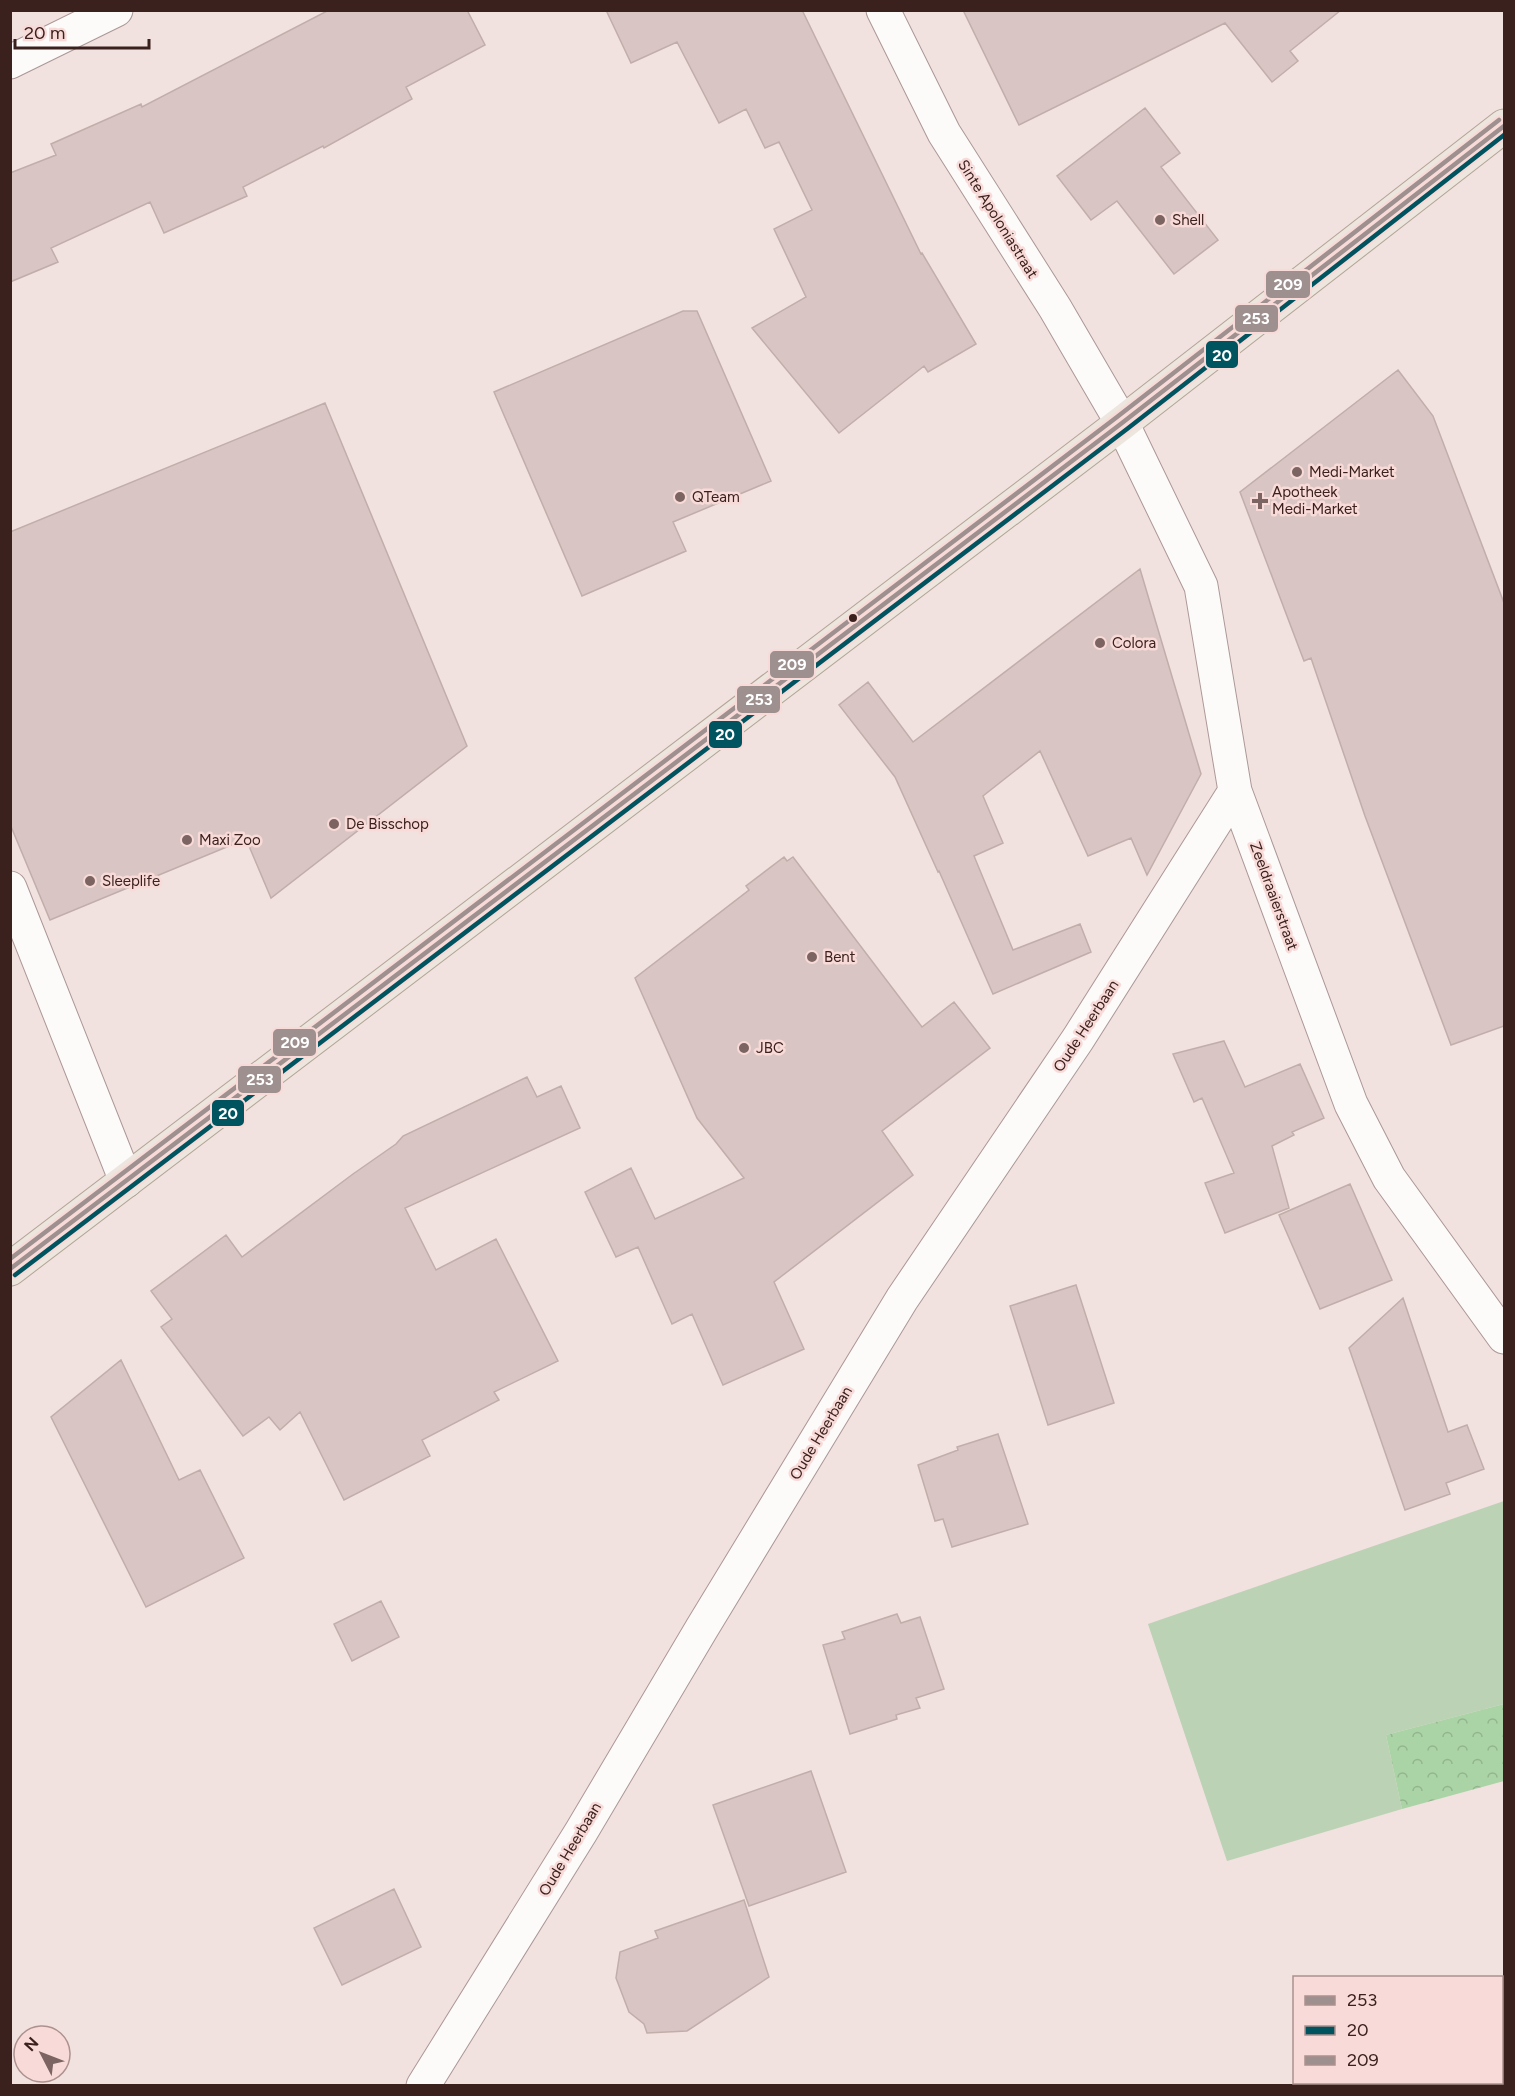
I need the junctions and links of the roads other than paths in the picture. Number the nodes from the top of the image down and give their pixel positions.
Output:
1 (116, 10) edge
2 (883, 10) edge
3 (10, 62) edge
4 (1504, 126) edge
5 (1122, 423) junction
6 (1235, 791) junction
7 (10, 888) edge
8 (126, 1181) junction
9 (10, 1269) edge
10 (1494, 1305) edge
11 (1504, 1337) edge
12 (423, 2085) edge

1 - 3 street
2 - 5 street, Sinte Apoloniastraat
4 - 5 main road
5 - 6 street, Zeeldraaierstraat
5 - 8 main road
6 - 10 street, Zeeldraaierstraat
6 - 12 street, Oude Heerbaan
7 - 8 street
8 - 9 main road
10 - 11 street, Zeeldraaierstraat

